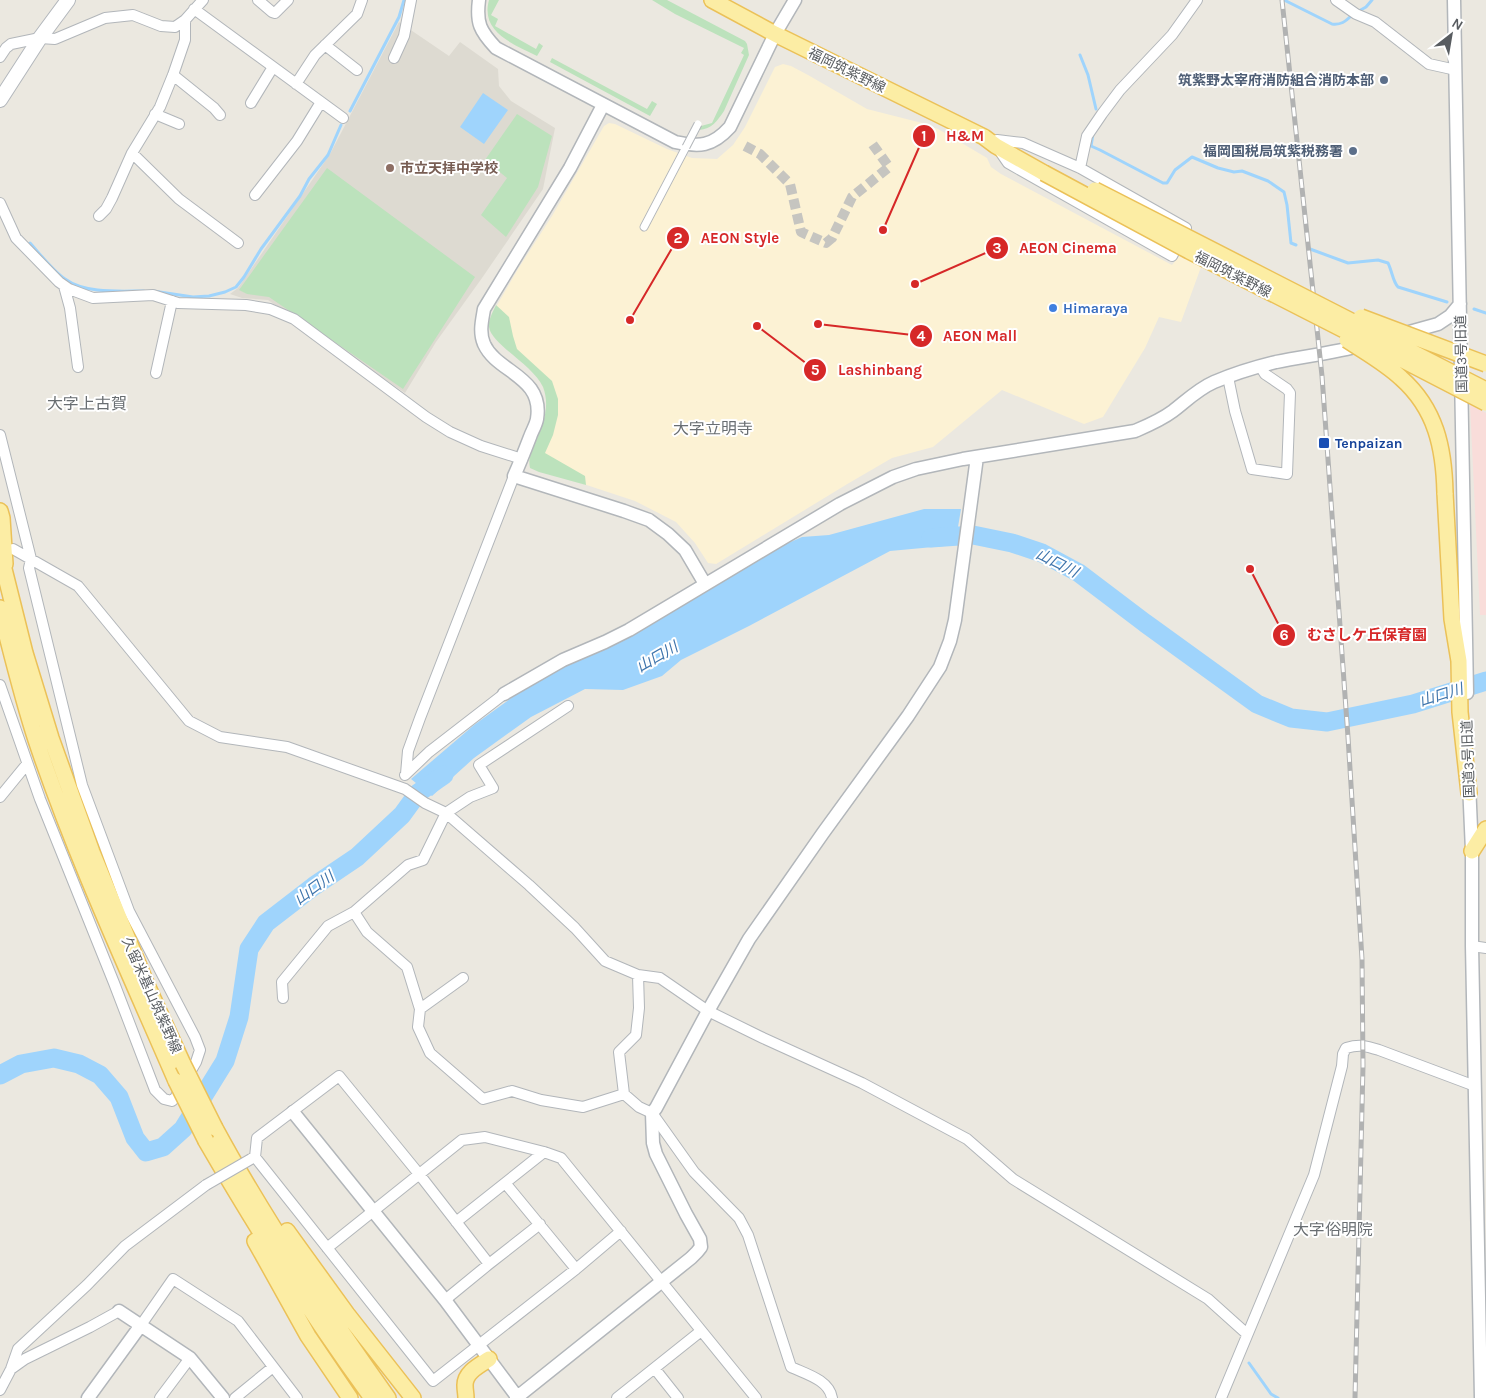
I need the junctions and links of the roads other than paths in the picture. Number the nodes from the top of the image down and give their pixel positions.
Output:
1 (68, 0) edge
2 (203, 0) edge
3 (258, 0) edge
4 (288, 0) edge
5 (362, 0) edge
6 (411, 0) edge
7 (479, 0) edge
8 (712, 0) edge
9 (795, 0) edge
10 (1197, 0) edge
11 (1336, 0) edge
12 (1454, 0) edge
13 (194, 9) junction
14 (185, 20) junction
15 (776, 34) junction
16 (40, 38) junction
17 (324, 45) junction
18 (0, 57) edge
19 (394, 58) dead end
20 (273, 67) junction
21 (357, 70) dead end
22 (1456, 70) junction
23 (173, 75) junction
24 (296, 84) junction
25 (0, 100) edge
26 (321, 102) junction
27 (251, 103) dead end
28 (603, 105) junction
29 (155, 114) junction
30 (220, 114) dead end
31 (343, 118) dead end
32 (179, 124) dead end
33 (698, 124) dead end
34 (992, 141) junction
35 (132, 153) junction
36 (1080, 168) junction
37 (1045, 169) junction
38 (255, 195) dead end
39 (0, 203) edge
40 (100, 216) dead end
41 (644, 227) dead end
42 (238, 243) dead end
43 (1260, 276) junction
44 (64, 286) junction
45 (172, 301) junction
46 (1460, 304) junction
47 (1296, 306) junction
48 (1461, 349) junction
49 (1486, 358) edge
50 (1486, 364) edge
51 (1260, 366) junction
52 (78, 367) dead end
53 (156, 373) dead end
54 (1228, 377) junction
55 (1486, 390) edge
56 (1486, 403) edge
57 (0, 435) edge
58 (977, 457) junction
59 (522, 459) junction
60 (514, 476) junction
61 (0, 511) edge
62 (7, 551) edge
63 (30, 559) junction
64 (5, 574) junction
65 (705, 584) junction
66 (0, 608) edge
67 (0, 634) edge
68 (14, 662) junction
69 (1463, 666) junction
70 (0, 685) edge
71 (504, 694) joint
72 (568, 706) dead end
73 (27, 764) junction
74 (406, 774) junction
75 (401, 787) junction
76 (1469, 793) joint
77 (0, 797) edge
78 (446, 814) junction
79 (1486, 829) edge
80 (1486, 840) edge
81 (1472, 851) junction
82 (354, 912) junction
83 (1472, 946) junction
84 (1486, 948) edge
85 (638, 975) junction
86 (463, 978) dead end
87 (284, 998) dead end
88 (420, 1009) junction
89 (708, 1010) junction
90 (1475, 1086) junction
91 (624, 1094) junction
92 (1480, 1102) edge
93 (293, 1112) junction
94 (652, 1113) junction
95 (544, 1152) junction
96 (253, 1158) junction
97 (419, 1174) junction
98 (506, 1184) junction
99 (234, 1189) junction
100 (252, 1193) junction
101 (373, 1212) junction
102 (456, 1222) junction
103 (540, 1224) junction
104 (620, 1231) junction
105 (327, 1248) junction
106 (489, 1264) junction
107 (576, 1269) junction
108 (661, 1281) junction
109 (445, 1300) junction
110 (119, 1311) joint
111 (141, 1325) junction
112 (702, 1331) junction
113 (1247, 1334) junction
114 (479, 1344) junction
115 (190, 1358) junction
116 (489, 1359) junction
117 (273, 1367) junction
118 (11, 1369) junction
119 (654, 1369) junction
120 (0, 1390) edge
121 (88, 1398) edge
122 (160, 1398) edge
123 (223, 1398) edge
124 (235, 1398) edge
125 (297, 1398) edge
126 (350, 1398) edge
127 (372, 1398) edge
128 (388, 1398) edge
129 (413, 1398) edge
130 (466, 1398) edge
131 (517, 1398) edge
132 (618, 1398) edge
133 (678, 1398) edge
134 (756, 1398) edge
135 (832, 1398) edge
136 (1221, 1398) edge
137 (1481, 1398) edge

1 - 16 main road
2 - 13 street
3 - 4 street
5 - 17 street
6 - 19 street
7 - 28 street
8 - 15 main road, 福岡筑紫野線
9 - 15 street
10 - 36 street
11 - 22 street
12 - 22 street, 国道3号旧道
13 - 14 street
13 - 20 street
14 - 16 street
14 - 23 street
15 - 28 street
15 - 34 main road, 福岡筑紫野線
16 - 18 street
16 - 25 main road
17 - 21 street
17 - 24 street
20 - 24 street
20 - 27 street
22 - 46 street, 国道3号旧道
23 - 29 street
23 - 30 street
24 - 26 street
26 - 31 street
26 - 38 street
28 - 59 street
29 - 32 street
29 - 35 street
33 - 41 street, bridge
34 - 36 street
34 - 36 street
34 - 37 main road, 福岡筑紫野線
35 - 40 street
35 - 42 street
37 - 43 main road, 福岡筑紫野線, bridge
37 - 47 main road, 福岡筑紫野線, bridge
39 - 44 street
43 - 50 main road, bridge
43 - 55 main road, 福岡筑紫野線, bridge
44 - 45 street
44 - 52 street
45 - 53 street
45 - 59 street
46 - 48 street, 国道3号旧道
46 - 51 street
47 - 56 main road, 福岡筑紫野線, bridge
47 - 69 main road, bridge
48 - 49 street
48 - 69 street, 国道3号旧道
51 - 54 street
51 - 54 street
54 - 58 street
57 - 63 street
58 - 65 street
58 - 89 street
59 - 60 street
60 - 65 street
60 - 74 street
61 - 64 main road
62 - 63 street
62 - 64 main road, 久留米基山筑紫野線
63 - 73 street
63 - 75 street
64 - 100 main road, 久留米基山筑紫野線, bridge
65 - 71 street
66 - 68 main road, 久留米基山筑紫野線
67 - 68 main road
68 - 99 main road, 久留米基山筑紫野線, bridge
69 - 76 main road
70 - 73 street
71 - 74 street
72 - 78 street
73 - 77 street
74 - 75 street
75 - 78 street
76 - 81 street, 国道3号旧道
78 - 82 street
78 - 85 street
79 - 81 main road
80 - 81 street
81 - 83 street, 国道3号旧道
82 - 87 street
82 - 88 street
83 - 84 street
83 - 90 street, 国道3号旧道
85 - 89 street
85 - 91 street
86 - 88 street
88 - 91 street
89 - 94 street
89 - 113 street
90 - 92 street, 国道3号旧道
90 - 113 street
91 - 94 street
92 - 137 street, 国道3号旧道
93 - 96 street
93 - 97 street
93 - 101 street
94 - 108 street
94 - 135 street
95 - 97 street
95 - 98 street
95 - 104 street
96 - 105 street
96 - 118 street, bridge
97 - 101 street
97 - 102 street
98 - 102 street
98 - 103 street
99 - 126 main road
99 - 127 main road, 久留米基山筑紫野線
100 - 128 main road, 久留米基山筑紫野線
100 - 129 main road
101 - 105 street
101 - 109 street
102 - 106 street
103 - 106 street
103 - 107 street
104 - 107 street
104 - 108 street
105 - 114 street
106 - 109 street
107 - 114 street
108 - 112 street
108 - 131 street
109 - 114 street
110 - 111 street
110 - 118 street
111 - 115 street
111 - 117 street
111 - 121 street
112 - 119 street
112 - 134 street
113 - 136 street
114 - 116 street
115 - 122 street
115 - 123 street
116 - 130 main road
116 - 131 street
117 - 124 street
117 - 125 street
118 - 120 street
119 - 132 street
119 - 133 street

